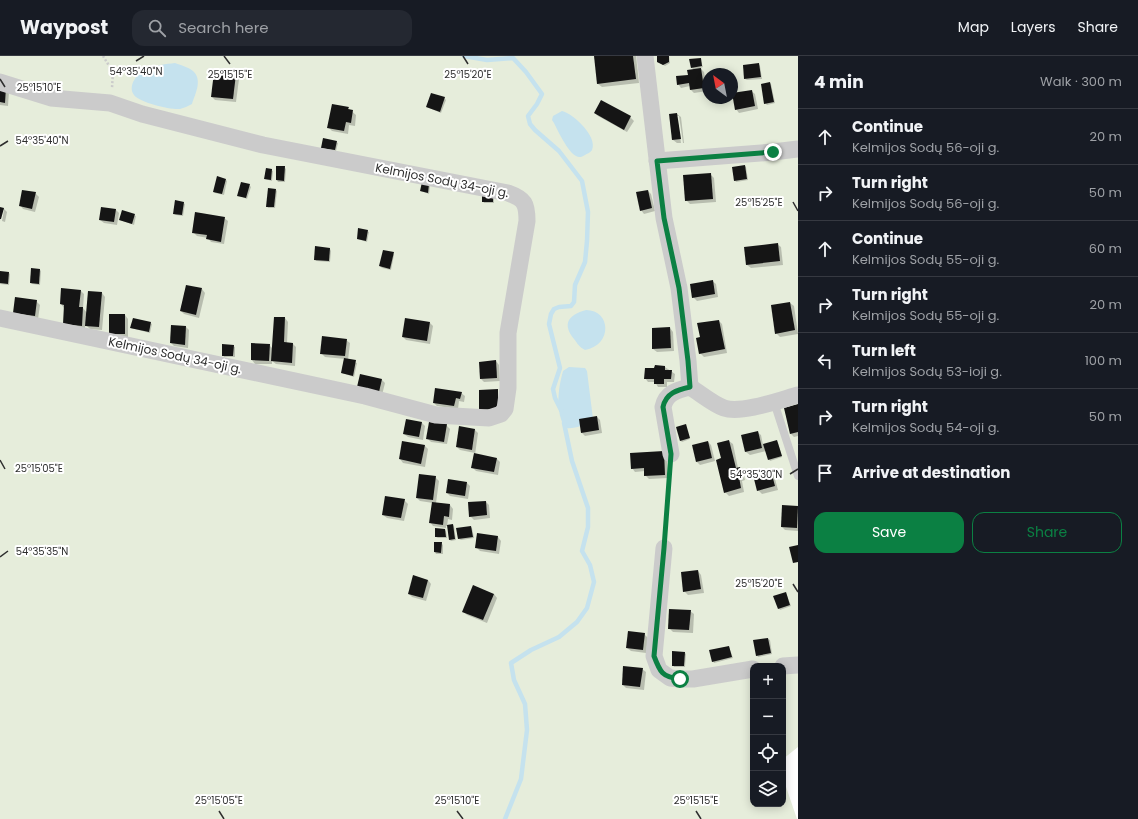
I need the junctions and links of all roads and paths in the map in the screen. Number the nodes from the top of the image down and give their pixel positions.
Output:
1 (103, 56) edge
2 (645, 56) edge
3 (0, 82) edge
4 (110, 102) junction
5 (798, 149) edge
6 (657, 161) junction
7 (0, 318) edge
8 (690, 387) junction
9 (798, 395) edge
10 (774, 402) junction
11 (671, 454) joint
12 (798, 476) edge
13 (664, 548) joint
14 (798, 665) edge
15 (786, 666) edge
16 (750, 668) edge

1 - 4 path
2 - 6 street
3 - 4 street, Kelmijos Sodų 34-oji g.
4 - 7 street, Kelmijos Sodų 34-oji g.
5 - 6 street
6 - 8 street
8 - 10 street
8 - 11 street
9 - 10 street
10 - 12 lane
11 - 13 path
13 - 16 street
14 - 15 street

